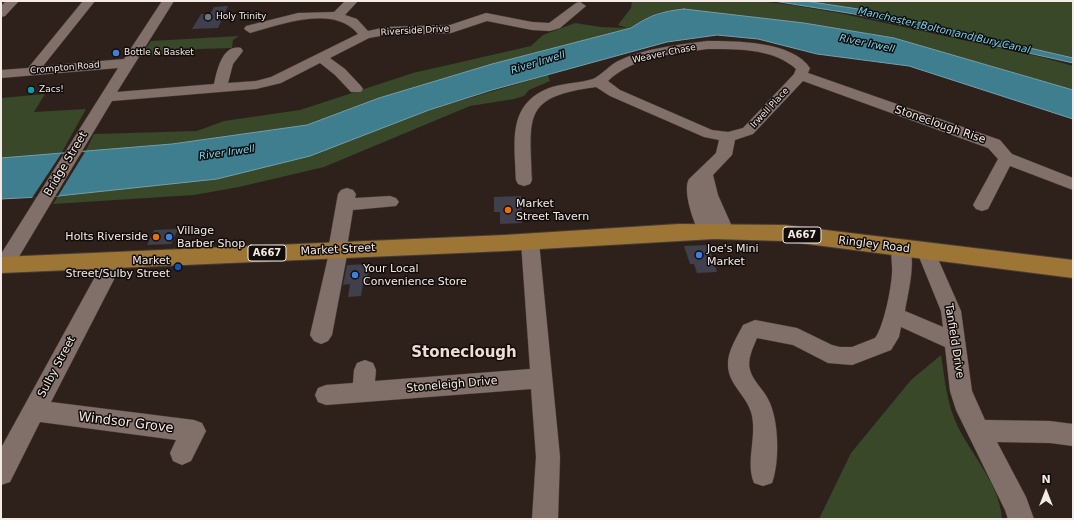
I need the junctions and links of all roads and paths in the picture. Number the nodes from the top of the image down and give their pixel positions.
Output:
1 (13, 1) edge
2 (89, 1) edge
3 (168, 1) edge
4 (352, 1) edge
5 (580, 6) dead end
6 (1, 13) edge
7 (337, 16) junction
8 (256, 24) dead end
9 (365, 35) junction
10 (236, 56) dead end
11 (321, 57) junction
12 (130, 63) junction
13 (32, 71) junction
14 (802, 72) junction
15 (362, 73) dead end
16 (1, 74) edge
17 (599, 82) junction
18 (220, 89) junction
19 (106, 97) junction
20 (721, 136) junction
21 (1006, 158) junction
22 (524, 180) dead end
23 (1073, 184) edge
24 (390, 202) dead end
25 (982, 205) dead end
26 (716, 231) junction
27 (530, 242) junction
28 (901, 248) junction
29 (338, 250) junction
30 (926, 252) junction
31 (114, 260) junction
32 (2, 265) edge
33 (1073, 269) edge
34 (894, 315) junction
35 (321, 334) dead end
36 (955, 342) junction
37 (365, 370) dead end
38 (541, 378) junction
39 (363, 392) junction
40 (326, 395) dead end
41 (34, 411) junction
42 (980, 431) junction
43 (1073, 435) edge
44 (182, 453) dead end
45 (1, 473) edge
46 (762, 474) dead end
47 (545, 519) edge
48 (1021, 519) edge

1 - 6 street
2 - 13 street
3 - 12 street, Bridge Street
4 - 7 street
5 - 9 street, Riverside Drive
7 - 8 street, Riverside Drive
7 - 9 street, Riverside Drive
9 - 11 street, Riverside Drive
10 - 18 street
11 - 15 street
11 - 18 street, Riverside Drive
12 - 13 street, Crompton Road
12 - 19 street, Bridge Street
13 - 16 street, Crompton Road
14 - 17 street, Weaver Chase
14 - 20 street, Irwell Place
14 - 21 street, Stoneclough Rise
17 - 20 street
17 - 22 street
18 - 19 street, Riverside Drive
19 - 32 street, Bridge Street
20 - 26 street
21 - 23 street, Stoneclough Rise
21 - 25 street
24 - 29 street
26 - 27 main road, Ringley Road / A667
26 - 28 main road, Ringley Road / A667
27 - 29 main road, Market Street / A667
27 - 38 street
28 - 30 main road, Ringley Road / A667
28 - 34 street
29 - 31 main road, Market Street / A667
29 - 35 street
30 - 33 main road, Ringley Road / A667
30 - 36 street, Tanfield Drive
31 - 32 main road, Market Street / A667
31 - 41 street, Sulby Street
34 - 36 street
34 - 46 street
36 - 42 street, Tanfield Drive
37 - 39 street
38 - 39 street, Stoneleigh Drive
38 - 47 street
39 - 40 street, Stoneleigh Drive
41 - 44 street, Windsor Grove
41 - 45 street, Sulby Street
42 - 43 street
42 - 48 street, Tanfield Drive

